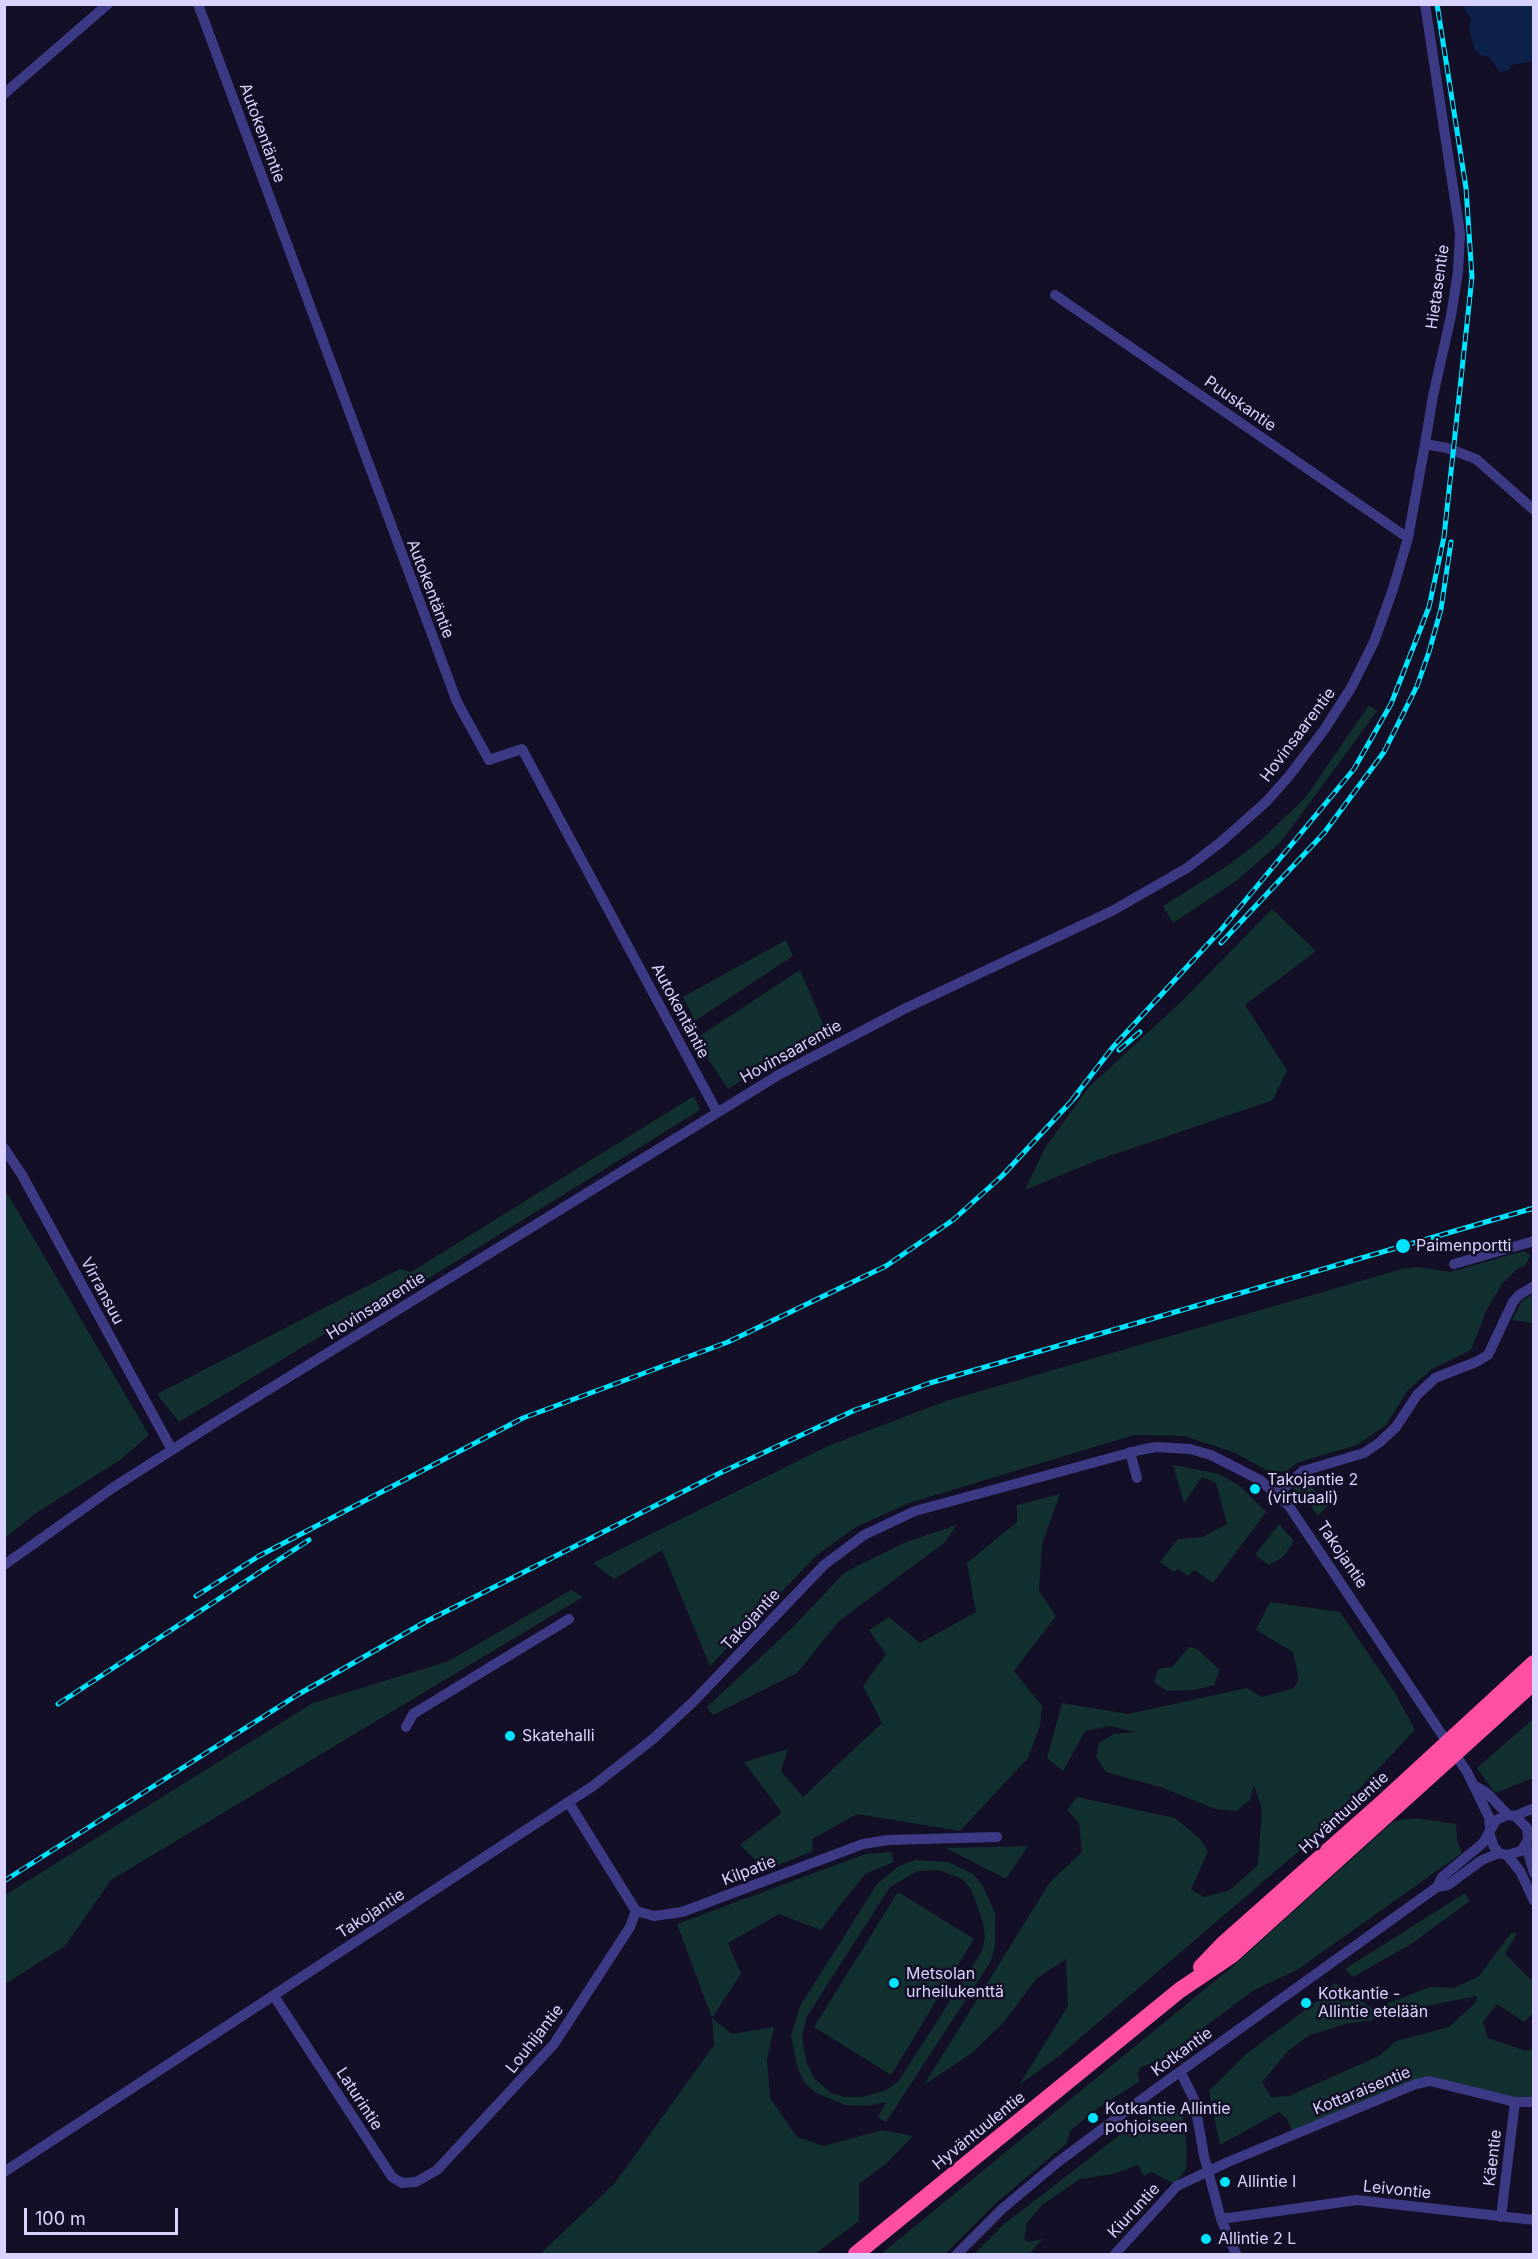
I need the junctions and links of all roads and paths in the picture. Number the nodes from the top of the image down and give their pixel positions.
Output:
1 (108, 4) edge
2 (198, 4) edge
3 (1425, 4) edge
4 (4, 94) edge
5 (1055, 295) dead end
6 (1425, 444) junction
7 (1533, 510) edge
8 (1408, 538) junction
9 (717, 1112) junction
10 (4, 1148) edge
11 (1533, 1241) edge
12 (1454, 1264) dead end
13 (1533, 1286) edge
14 (172, 1450) junction
15 (1130, 1452) junction
16 (1137, 1478) dead end
17 (1277, 1494) junction
18 (4, 1566) edge
19 (569, 1619) dead end
20 (1533, 1663) edge
21 (1533, 1682) edge
22 (406, 1727) dead end
23 (1477, 1787) junction
24 (569, 1803) junction
25 (1533, 1808) edge
26 (1512, 1816) junction
27 (1490, 1830) junction
28 (998, 1837) dead end
29 (1529, 1838) edge
30 (1503, 1854) junction
31 (1533, 1873) edge
32 (1437, 1887) junction
33 (1533, 1901) edge
34 (636, 1911) junction
35 (1180, 1990) junction
36 (274, 1996) junction
37 (1181, 2073) junction
38 (1515, 2102) junction
39 (1533, 2102) edge
40 (437, 2170) joint
41 (4, 2172) edge
42 (1208, 2172) junction
43 (1501, 2217) junction
44 (1221, 2219) junction
45 (1533, 2220) edge
46 (856, 2254) edge
47 (957, 2254) edge
48 (1115, 2254) edge
49 (1236, 2254) edge

1 - 4 street
2 - 9 street, Autokentäntie
3 - 6 street, Hietasentie
5 - 8 street, Puuskantie
6 - 7 street
6 - 8 street, Hovinsaarentie
8 - 9 street, Hovinsaarentie
9 - 14 street, Hovinsaarentie
10 - 14 street, Virransuu
11 - 12 street
13 - 17 street
14 - 18 street, Hovinsaarentie
15 - 16 street
15 - 17 street, Takojantie
15 - 24 street, Takojantie
17 - 23 street, Takojantie
19 - 22 street
20 - 35 highway, Hyväntuulentie
21 - 35 highway, Hyväntuulentie
23 - 26 street, Takojantie
23 - 27 street, Takojantie
24 - 34 street
24 - 36 street, Takojantie
25 - 26 street
26 - 27 street
26 - 29 street
27 - 30 street
27 - 32 street, Kotkantie
28 - 34 street, Kilpatie
29 - 30 street
29 - 31 street
30 - 32 street, Kotkantie
30 - 33 street
32 - 37 street, Kotkantie
34 - 40 street, Louhijantie
35 - 46 highway, Hyväntuulentie
36 - 40 street, Laturintie
36 - 41 street, Takojantie
37 - 42 street
37 - 47 street, Kotkantie
38 - 39 street, Kottaraisentie
38 - 42 street, Kottaraisentie
38 - 43 street, Käentie
42 - 44 street
42 - 48 street, Kiuruntie
43 - 44 street, Leivontie
43 - 45 street, Leivontie
44 - 49 street

